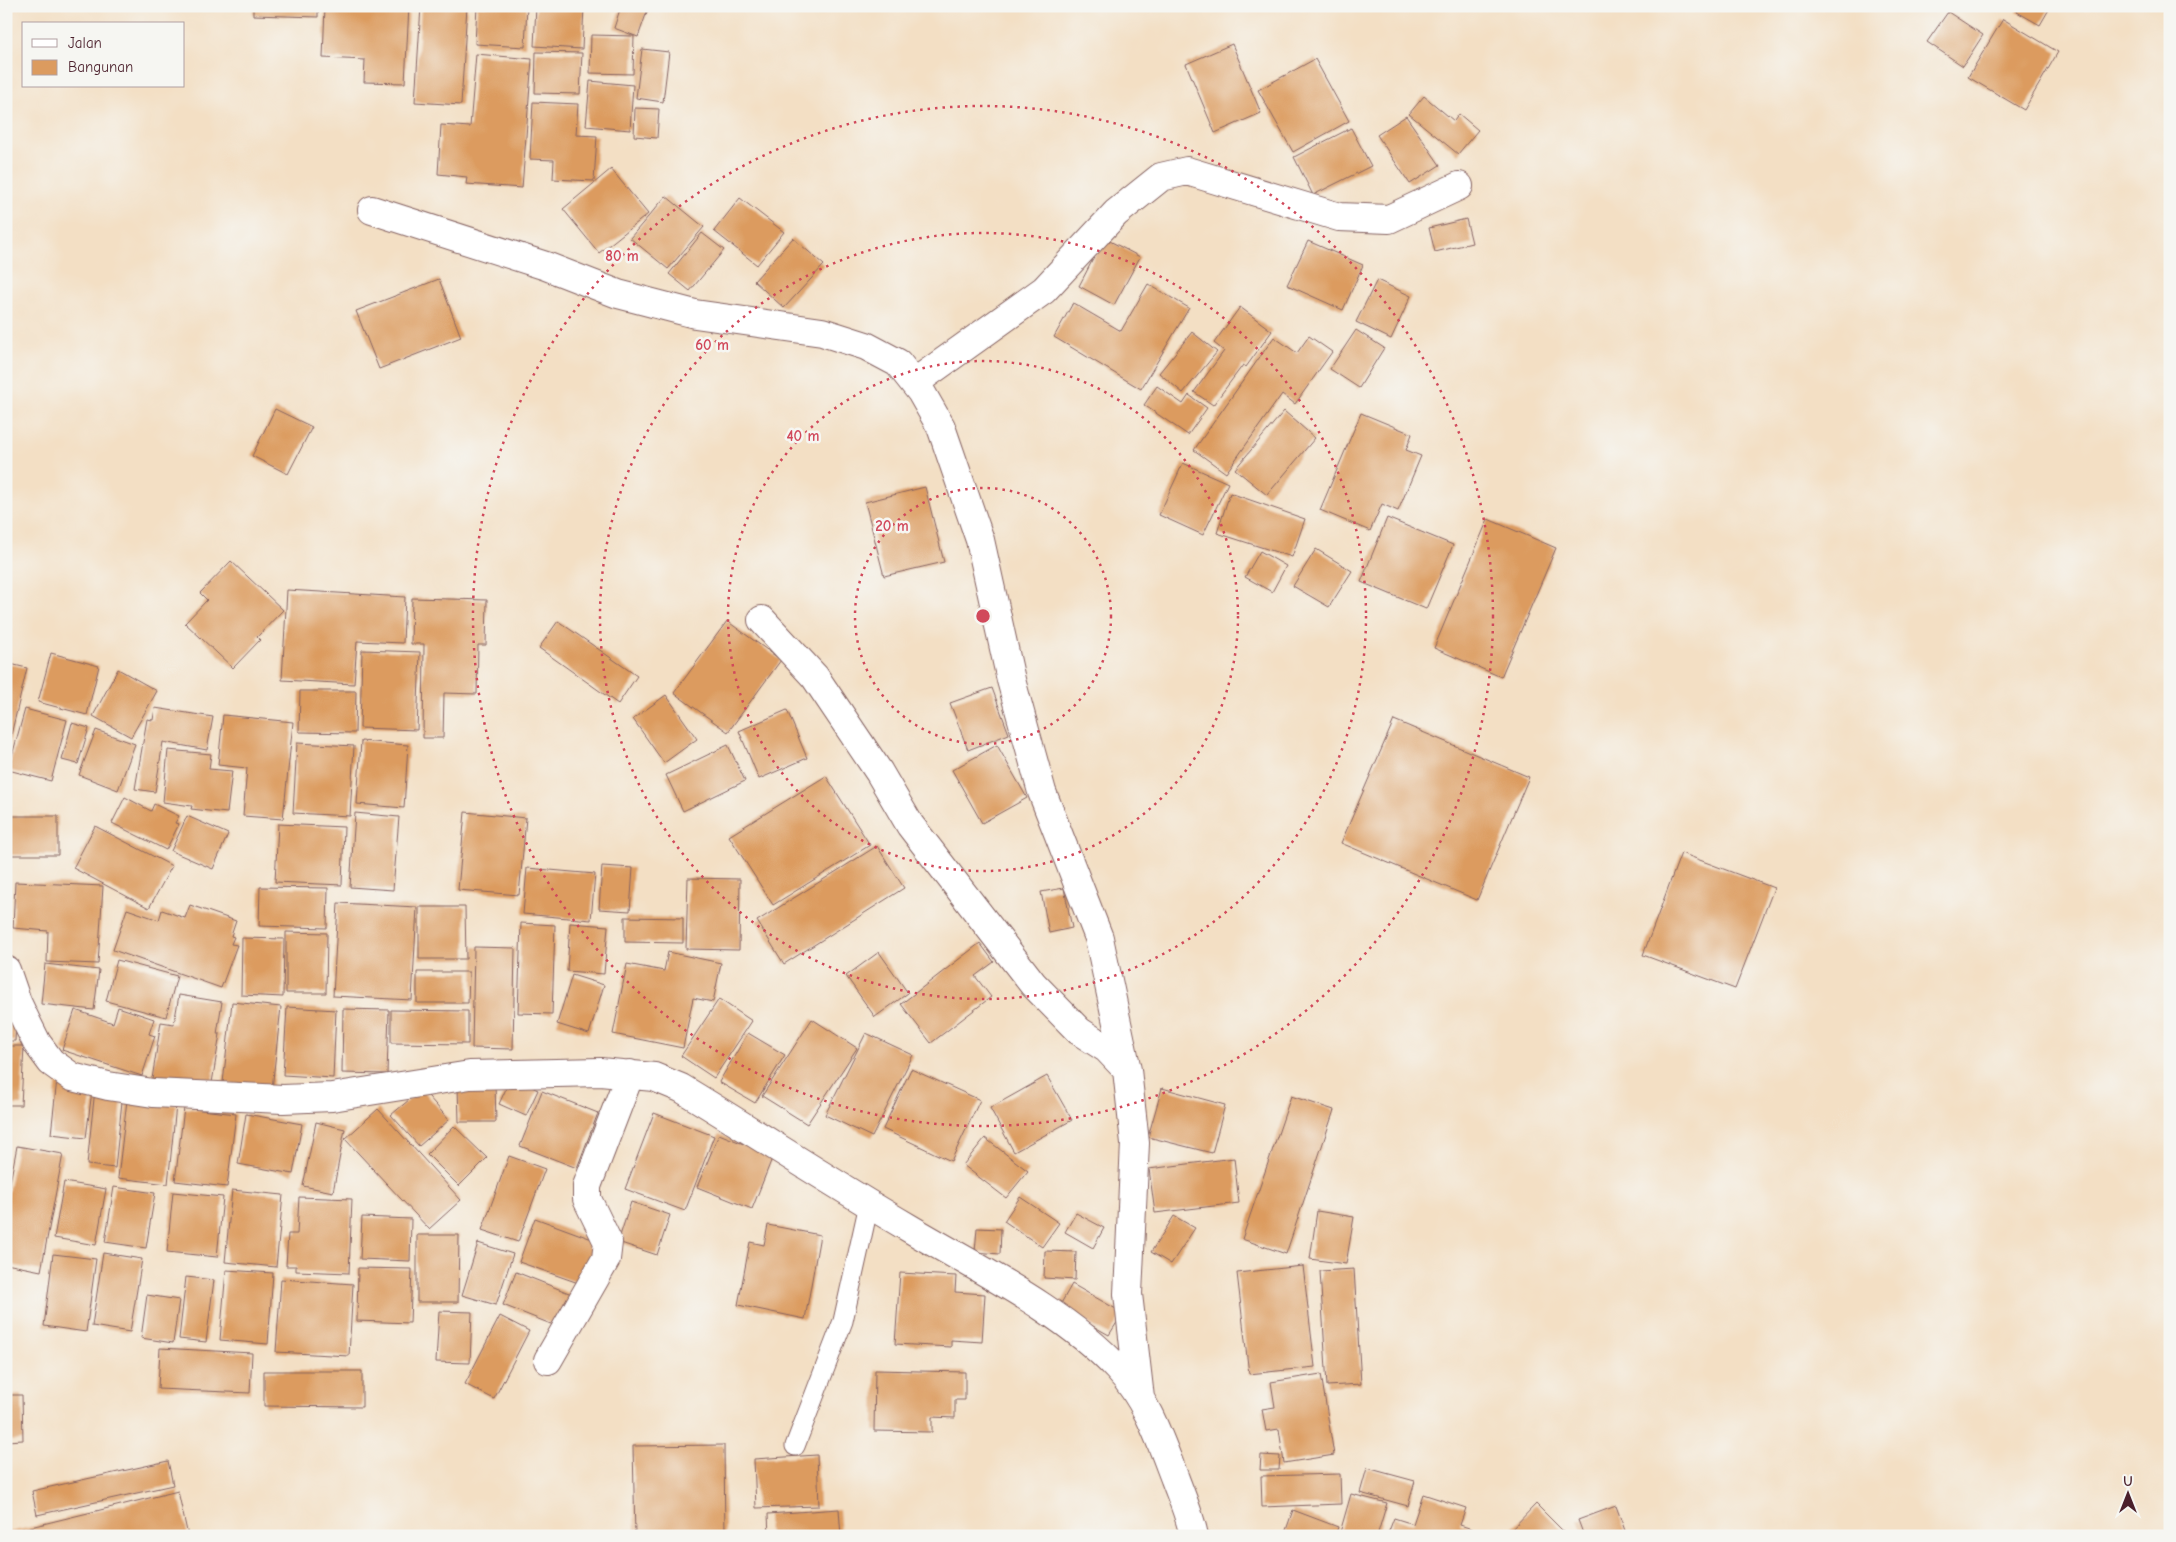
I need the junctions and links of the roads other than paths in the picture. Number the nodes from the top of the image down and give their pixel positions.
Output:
1 (1459, 186) dead end
2 (372, 210) dead end
3 (914, 383) junction
4 (762, 620) dead end
5 (6, 970) edge
6 (1127, 1070) junction
7 (630, 1074) junction
8 (869, 1204) junction
9 (548, 1360) dead end
10 (1140, 1398) junction
11 (796, 1446) dead end
12 (1194, 1536) edge

1 - 3 street
2 - 3 street
3 - 6 street
4 - 6 street
5 - 7 street
6 - 10 street
7 - 8 street
7 - 9 street
8 - 10 street
8 - 11 lane
10 - 12 street

